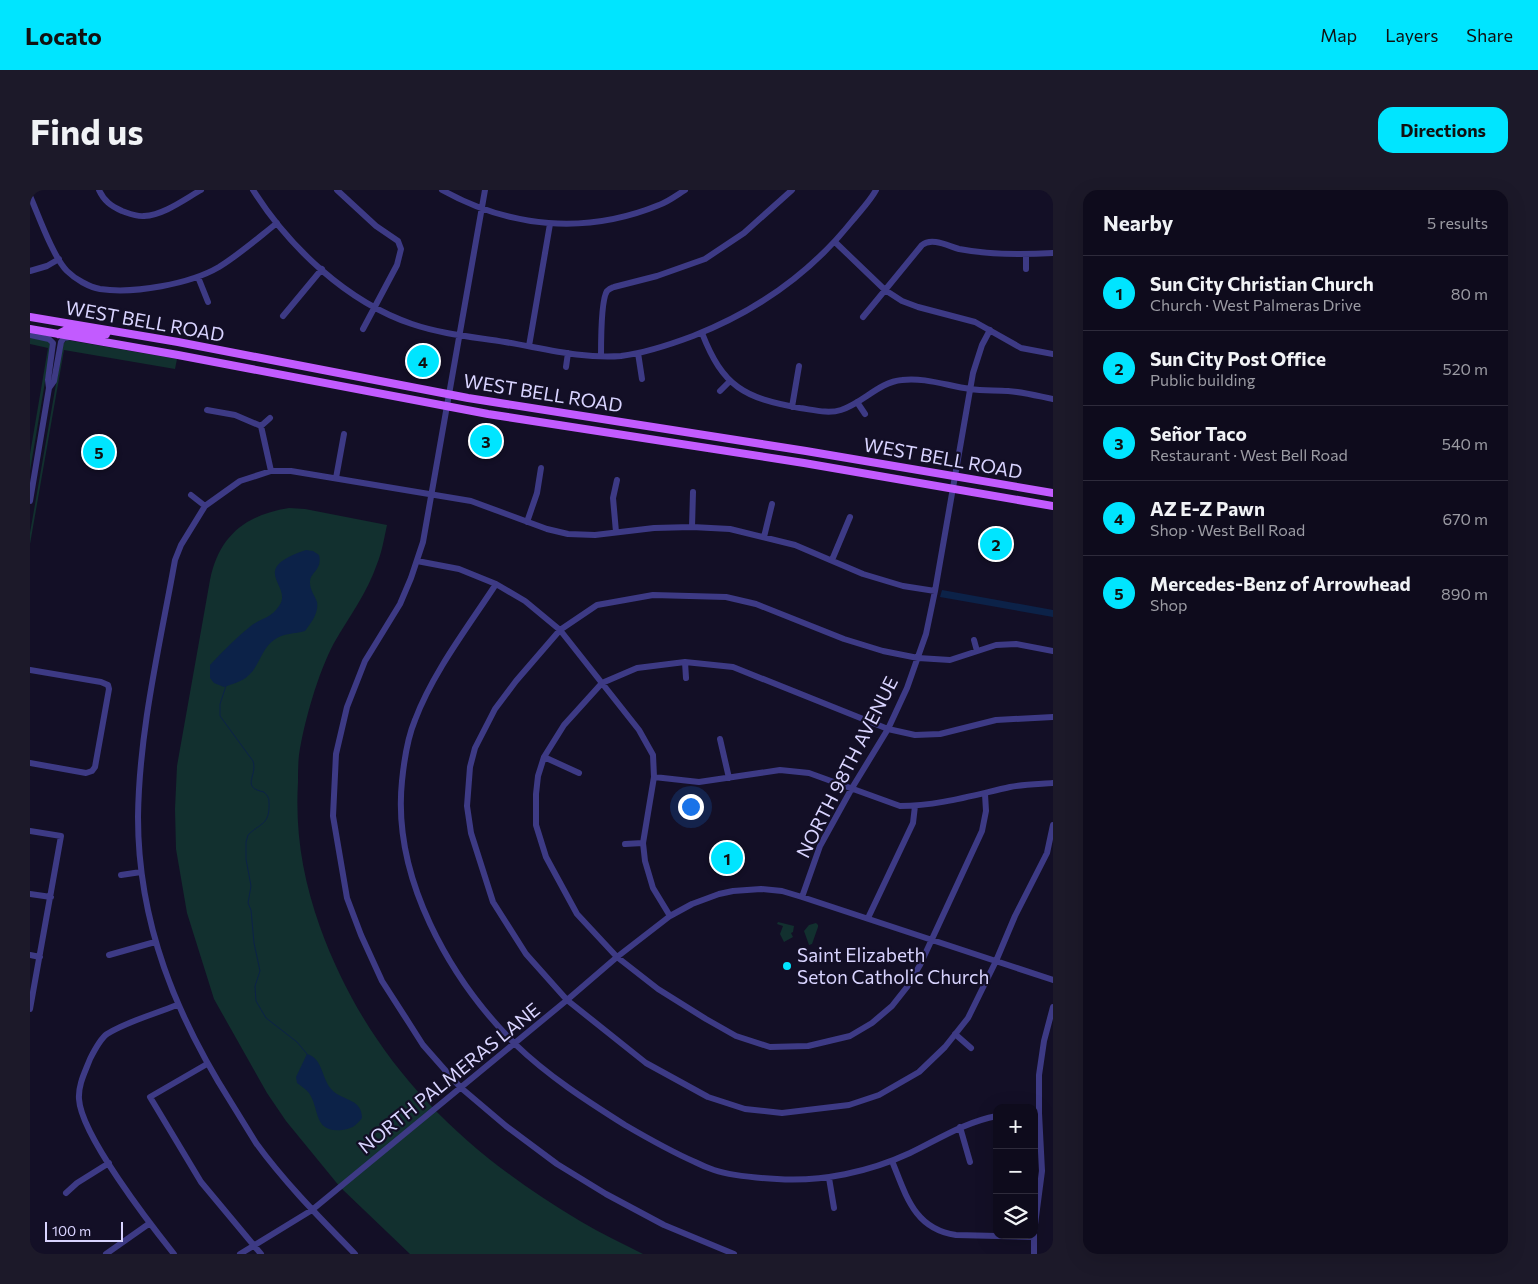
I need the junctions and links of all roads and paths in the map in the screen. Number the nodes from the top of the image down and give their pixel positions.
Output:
1 (99, 190) edge
2 (202, 190) edge
3 (252, 190) edge
4 (337, 190) edge
5 (442, 190) edge
6 (485, 190) edge
7 (685, 190) edge
8 (792, 190) edge
9 (876, 190) edge
10 (30, 196) edge
11 (481, 209) junction
12 (277, 223) junction
13 (550, 224) junction
14 (835, 242) junction
15 (1053, 252) edge
16 (1026, 254) junction
17 (59, 259) junction
18 (322, 269) junction
19 (1026, 269) dead end
20 (30, 272) edge
21 (198, 277) junction
22 (886, 290) junction
23 (208, 302) dead end
24 (376, 307) junction
25 (283, 316) dead end
26 (30, 317) edge
27 (863, 317) dead end
28 (363, 329) dead end
29 (30, 330) edge
30 (990, 330) junction
31 (702, 332) junction
32 (121, 333) junction
33 (58, 334) junction
34 (460, 334) junction
35 (30, 335) edge
36 (71, 336) junction
37 (53, 345) junction
38 (529, 346) junction
39 (568, 353) junction
40 (638, 353) junction
41 (1053, 354) edge
42 (601, 356) junction
43 (798, 366) dead end
44 (566, 367) dead end
45 (642, 379) dead end
46 (730, 381) junction
47 (49, 388) junction
48 (970, 389) junction
49 (720, 391) dead end
50 (449, 394) junction
51 (1053, 399) edge
52 (857, 402) junction
53 (447, 406) junction
54 (792, 406) junction
55 (207, 410) dead end
56 (864, 414) dead end
57 (270, 418) dead end
58 (261, 426) junction
59 (344, 434) dead end
60 (541, 468) dead end
61 (271, 471) junction
62 (955, 476) junction
63 (336, 478) junction
64 (617, 480) dead end
65 (953, 488) junction
66 (693, 492) dead end
67 (1053, 493) edge
68 (432, 494) junction
69 (191, 495) dead end
70 (30, 501) edge
71 (772, 504) dead end
72 (205, 506) junction
73 (1053, 506) edge
74 (850, 517) dead end
75 (527, 522) junction
76 (692, 527) junction
77 (616, 532) junction
78 (568, 534) junction
79 (764, 537) junction
80 (566, 543) dead end
81 (417, 560) junction
82 (832, 560) junction
83 (496, 584) junction
84 (935, 591) junction
85 (560, 630) junction
86 (974, 640) dead end
87 (977, 651) junction
88 (1053, 651) edge
89 (918, 658) junction
90 (685, 662) junction
91 (30, 670) edge
92 (686, 678) dead end
93 (602, 684) junction
94 (1053, 717) edge
95 (888, 729) junction
96 (720, 739) dead end
97 (544, 757) junction
98 (30, 763) edge
99 (578, 773) dead end
100 (654, 777) junction
101 (729, 778) junction
102 (1053, 783) edge
103 (852, 788) junction
104 (984, 794) junction
105 (915, 806) junction
106 (1053, 825) edge
107 (30, 831) edge
108 (643, 843) junction
109 (624, 844) dead end
110 (141, 872) junction
111 (120, 875) dead end
112 (30, 894) edge
113 (50, 897) junction
114 (802, 897) junction
115 (670, 916) junction
116 (868, 918) junction
117 (931, 940) junction
118 (155, 942) junction
119 (30, 955) edge
120 (109, 955) dead end
121 (40, 956) junction
122 (617, 957) junction
123 (996, 961) junction
124 (1053, 980) edge
125 (567, 1000) junction
126 (177, 1005) junction
127 (1053, 1007) edge
128 (30, 1009) edge
129 (955, 1034) junction
130 (515, 1043) junction
131 (972, 1048) dead end
132 (207, 1064) junction
133 (460, 1087) junction
134 (1037, 1104) edge
135 (993, 1117) edge
136 (1038, 1125) edge
137 (960, 1127) junction
138 (892, 1161) junction
139 (109, 1162) junction
140 (970, 1162) dead end
141 (828, 1178) junction
142 (66, 1193) dead end
143 (1038, 1203) edge
144 (834, 1208) dead end
145 (312, 1210) junction
146 (150, 1223) junction
147 (993, 1235) edge
148 (1034, 1239) edge
149 (254, 1246) junction
150 (106, 1254) edge
151 (174, 1254) edge
152 (240, 1254) edge
153 (261, 1254) edge
154 (355, 1254) edge
155 (734, 1254) edge
156 (1034, 1254) edge

1 - 2 street
3 - 12 street
4 - 24 street
5 - 11 street
6 - 11 street
7 - 13 street
8 - 42 street
9 - 14 street
10 - 17 street
11 - 13 street
11 - 34 street
12 - 18 street
12 - 21 street
13 - 38 street
14 - 22 street
14 - 31 street
15 - 16 street
16 - 19 street
16 - 22 street
17 - 20 street
17 - 21 street
18 - 24 street
18 - 25 street
21 - 23 street
22 - 27 street
22 - 30 street
24 - 28 street
24 - 34 street
26 - 32 main road, WEST BELL ROAD
29 - 33 main road, WEST BELL ROAD
30 - 41 street
30 - 48 street, NORTH 98TH AVENUE
31 - 40 street
31 - 46 street
32 - 33 main road
32 - 50 main road, WEST BELL ROAD
33 - 36 main road, WEST BELL ROAD
33 - 37 street
34 - 38 street
34 - 50 street
35 - 37 street
36 - 47 street
36 - 53 main road, WEST BELL ROAD
37 - 47 street
38 - 39 street
39 - 42 street
39 - 44 street
40 - 42 street
40 - 45 street
43 - 54 street
46 - 49 street
46 - 54 street
47 - 70 street
48 - 51 street
48 - 52 street
48 - 62 street, NORTH 98TH AVENUE
50 - 53 street
50 - 62 main road, WEST BELL ROAD
52 - 54 street
52 - 56 street
53 - 65 main road, WEST BELL ROAD
53 - 68 street
55 - 58 street
57 - 58 street
58 - 61 street
59 - 63 street
60 - 75 street
61 - 63 street
61 - 72 street
62 - 65 street, NORTH 98TH AVENUE
62 - 67 main road, WEST BELL ROAD
63 - 68 street
64 - 77 street
65 - 73 main road, WEST BELL ROAD
65 - 84 street, NORTH 98TH AVENUE
66 - 76 street
68 - 75 street
68 - 81 street
69 - 72 street
71 - 79 street
72 - 110 street
74 - 82 street
75 - 78 street
76 - 77 street
76 - 79 street
77 - 78 street
78 - 80 street
79 - 82 street
81 - 83 street
81 - 133 street
82 - 84 street
83 - 85 street
83 - 130 street
84 - 89 street, NORTH 98TH AVENUE
85 - 89 street
85 - 93 street
85 - 125 street
86 - 87 street
87 - 88 street
87 - 89 street
89 - 95 street, NORTH 98TH AVENUE
90 - 92 street
90 - 93 street
90 - 95 street
91 - 98 street
93 - 97 street
93 - 100 street
94 - 95 street
95 - 103 street, NORTH 98TH AVENUE
96 - 101 street
97 - 99 street
97 - 122 street
100 - 101 street
100 - 108 street
101 - 103 street
102 - 104 street
103 - 105 street
103 - 114 street, NORTH 98TH AVENUE
104 - 105 street
104 - 117 street
105 - 116 street
106 - 123 street
107 - 113 street
108 - 109 street
108 - 115 street
110 - 111 street
110 - 118 street
112 - 113 street
113 - 121 street
114 - 115 street, NORTH PALMERAS LANE
114 - 116 street, NORTH PALMERAS LANE
115 - 122 street, NORTH PALMERAS LANE
116 - 117 street, NORTH PALMERAS LANE
117 - 122 street
117 - 123 street, NORTH PALMERAS LANE
118 - 120 street
118 - 126 street
119 - 121 street
121 - 128 street
122 - 125 street, NORTH PALMERAS LANE
123 - 124 street, NORTH PALMERAS LANE
123 - 129 street
125 - 129 street
125 - 130 street, NORTH PALMERAS LANE
126 - 132 street
126 - 139 street
127 - 134 street
129 - 131 street
130 - 133 street, NORTH PALMERAS LANE
130 - 141 street
132 - 145 street
132 - 149 street
133 - 145 street, NORTH PALMERAS LANE
133 - 155 street
135 - 137 street
136 - 143 street
137 - 138 street
137 - 140 street
138 - 141 street
138 - 147 street
139 - 142 street
139 - 146 street
141 - 144 street
145 - 149 street, NORTH PALMERAS LANE
145 - 154 street
146 - 150 street
146 - 151 street
148 - 156 street
149 - 152 street, NORTH PALMERAS LANE
149 - 153 street

